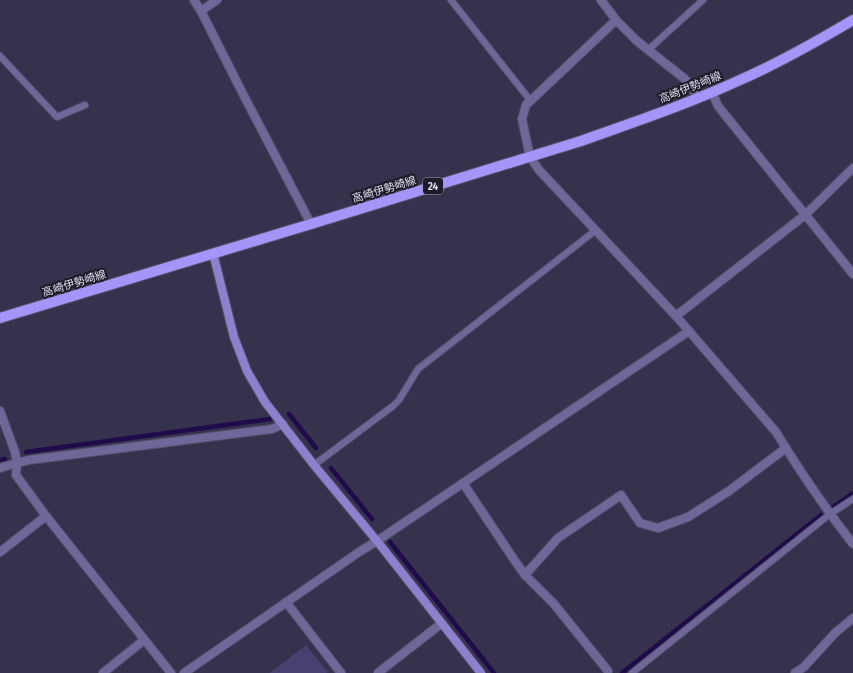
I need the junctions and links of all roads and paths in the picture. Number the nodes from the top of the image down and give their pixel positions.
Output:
1 (194, 0) edge
2 (217, 0) edge
3 (451, 0) edge
4 (601, 0) edge
5 (703, 0) edge
6 (201, 11) junction
7 (616, 20) junction
8 (853, 20) edge
9 (649, 49) junction
10 (0, 56) edge
11 (712, 92) junction
12 (698, 98) junction
13 (530, 100) junction
14 (85, 105) dead end
15 (530, 157) junction
16 (853, 168) edge
17 (805, 215) junction
18 (311, 224) junction
19 (596, 230) junction
20 (213, 253) junction
21 (853, 274) edge
22 (676, 316) junction
23 (0, 318) edge
24 (689, 331) junction
25 (0, 411) edge
26 (283, 424) junction
27 (786, 448) junction
28 (17, 463) junction
29 (314, 465) junction
30 (0, 468) edge
31 (463, 483) junction
32 (853, 499) edge
33 (830, 514) junction
34 (46, 516) junction
35 (377, 541) junction
36 (853, 544) edge
37 (0, 552) edge
38 (525, 575) junction
39 (286, 602) junction
40 (853, 618) edge
41 (442, 623) junction
42 (144, 640) junction
43 (608, 671) dead end
44 (103, 673) edge
45 (171, 673) edge
46 (184, 673) edge
47 (341, 673) edge
48 (378, 673) edge
49 (482, 673) edge
50 (632, 673) edge
51 (796, 673) edge

1 - 6 street
2 - 6 street
3 - 13 lane
4 - 7 street
5 - 9 lane
6 - 18 street
7 - 9 street
7 - 13 street
8 - 11 main road, 高崎伊勢崎線 / 24
9 - 12 street
10 - 14 lane
11 - 12 main road, 高崎伊勢崎線 / 24
11 - 17 street
12 - 15 main road, 高崎伊勢崎線 / 24
13 - 15 street
15 - 18 main road, 高崎伊勢崎線 / 24
15 - 19 street
16 - 17 street
17 - 21 street
17 - 22 street
18 - 20 main road, 高崎伊勢崎線 / 24
19 - 22 street
19 - 29 lane
20 - 23 main road, 高崎伊勢崎線 / 24
20 - 26 street
22 - 24 street
24 - 27 street
24 - 31 street
25 - 28 street
26 - 28 street
26 - 29 street
27 - 33 street
27 - 38 street
28 - 30 street
28 - 34 street
29 - 35 street
31 - 35 street
31 - 38 street
32 - 33 lane
33 - 36 street
33 - 50 lane
34 - 37 street
34 - 42 street
35 - 39 street
35 - 41 street
38 - 43 street
39 - 46 street
39 - 47 street
40 - 51 street
41 - 48 street
41 - 49 street
42 - 44 street
42 - 45 street

